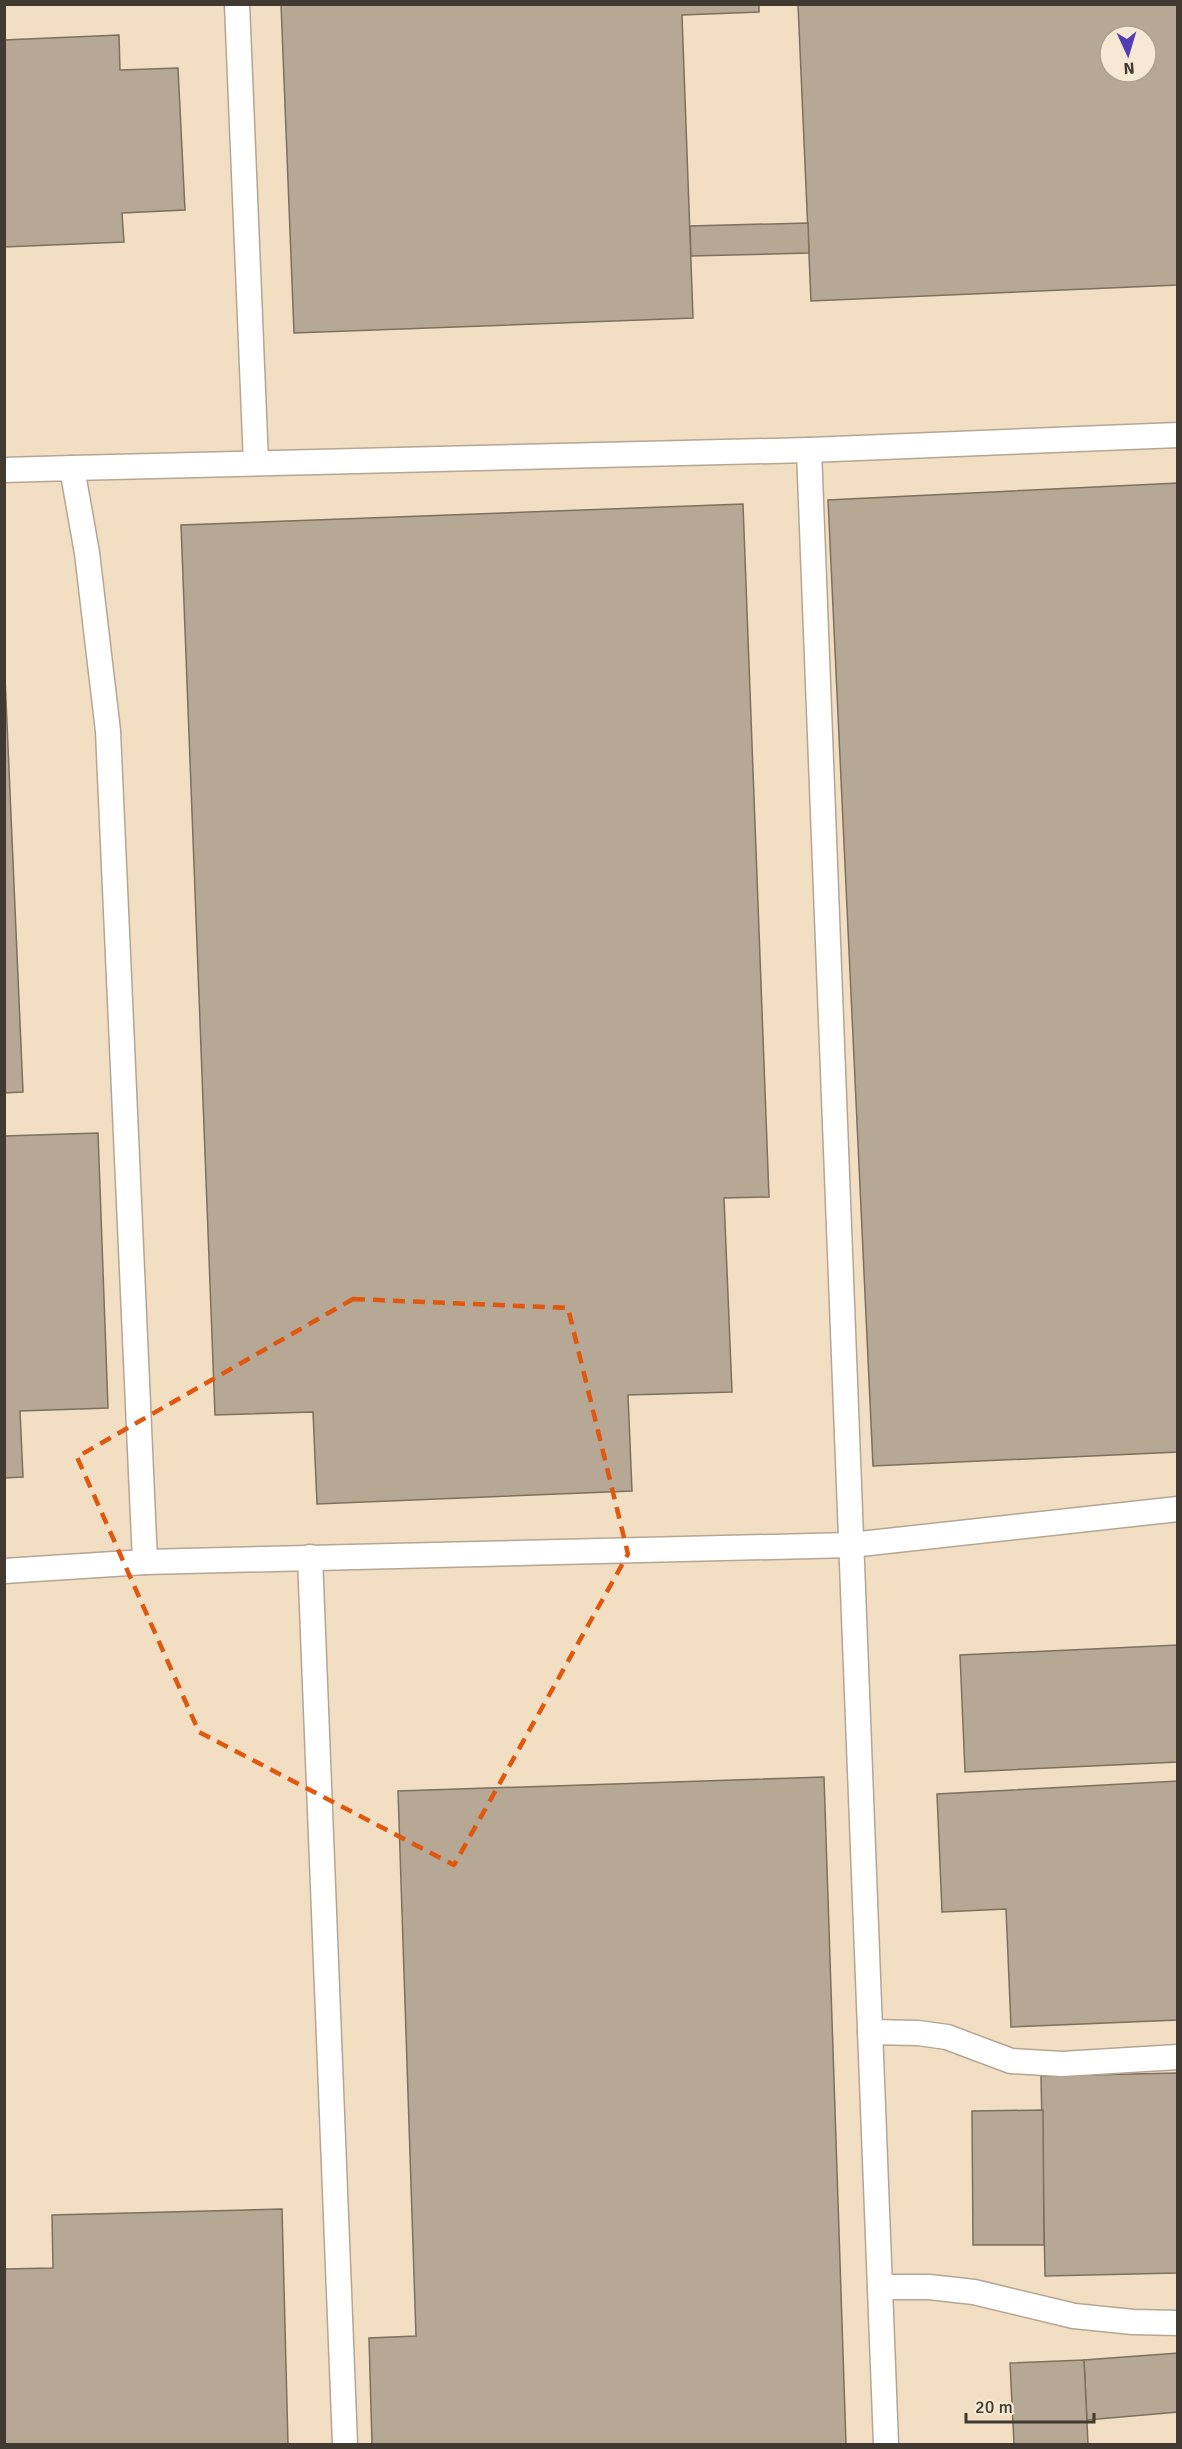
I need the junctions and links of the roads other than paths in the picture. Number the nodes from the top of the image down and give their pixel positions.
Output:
1 (237, 4) edge
2 (1178, 435) edge
3 (809, 450) junction
4 (256, 464) junction
5 (72, 468) junction
6 (4, 470) edge
7 (1178, 1509) edge
8 (851, 1545) junction
9 (310, 1557) junction
10 (145, 1562) junction
11 (4, 1571) edge
12 (870, 2032) junction
13 (1178, 2057) edge
14 (879, 2287) junction
15 (1178, 2324) edge
16 (345, 2445) edge
17 (886, 2445) edge

1 - 4 lane
2 - 3 lane
3 - 4 lane
3 - 8 lane
4 - 5 lane
5 - 6 lane
5 - 10 lane
7 - 8 lane
8 - 9 lane
8 - 12 lane
9 - 10 lane
9 - 16 lane
10 - 11 lane
12 - 13 lane
12 - 14 lane
14 - 15 lane
14 - 17 lane

